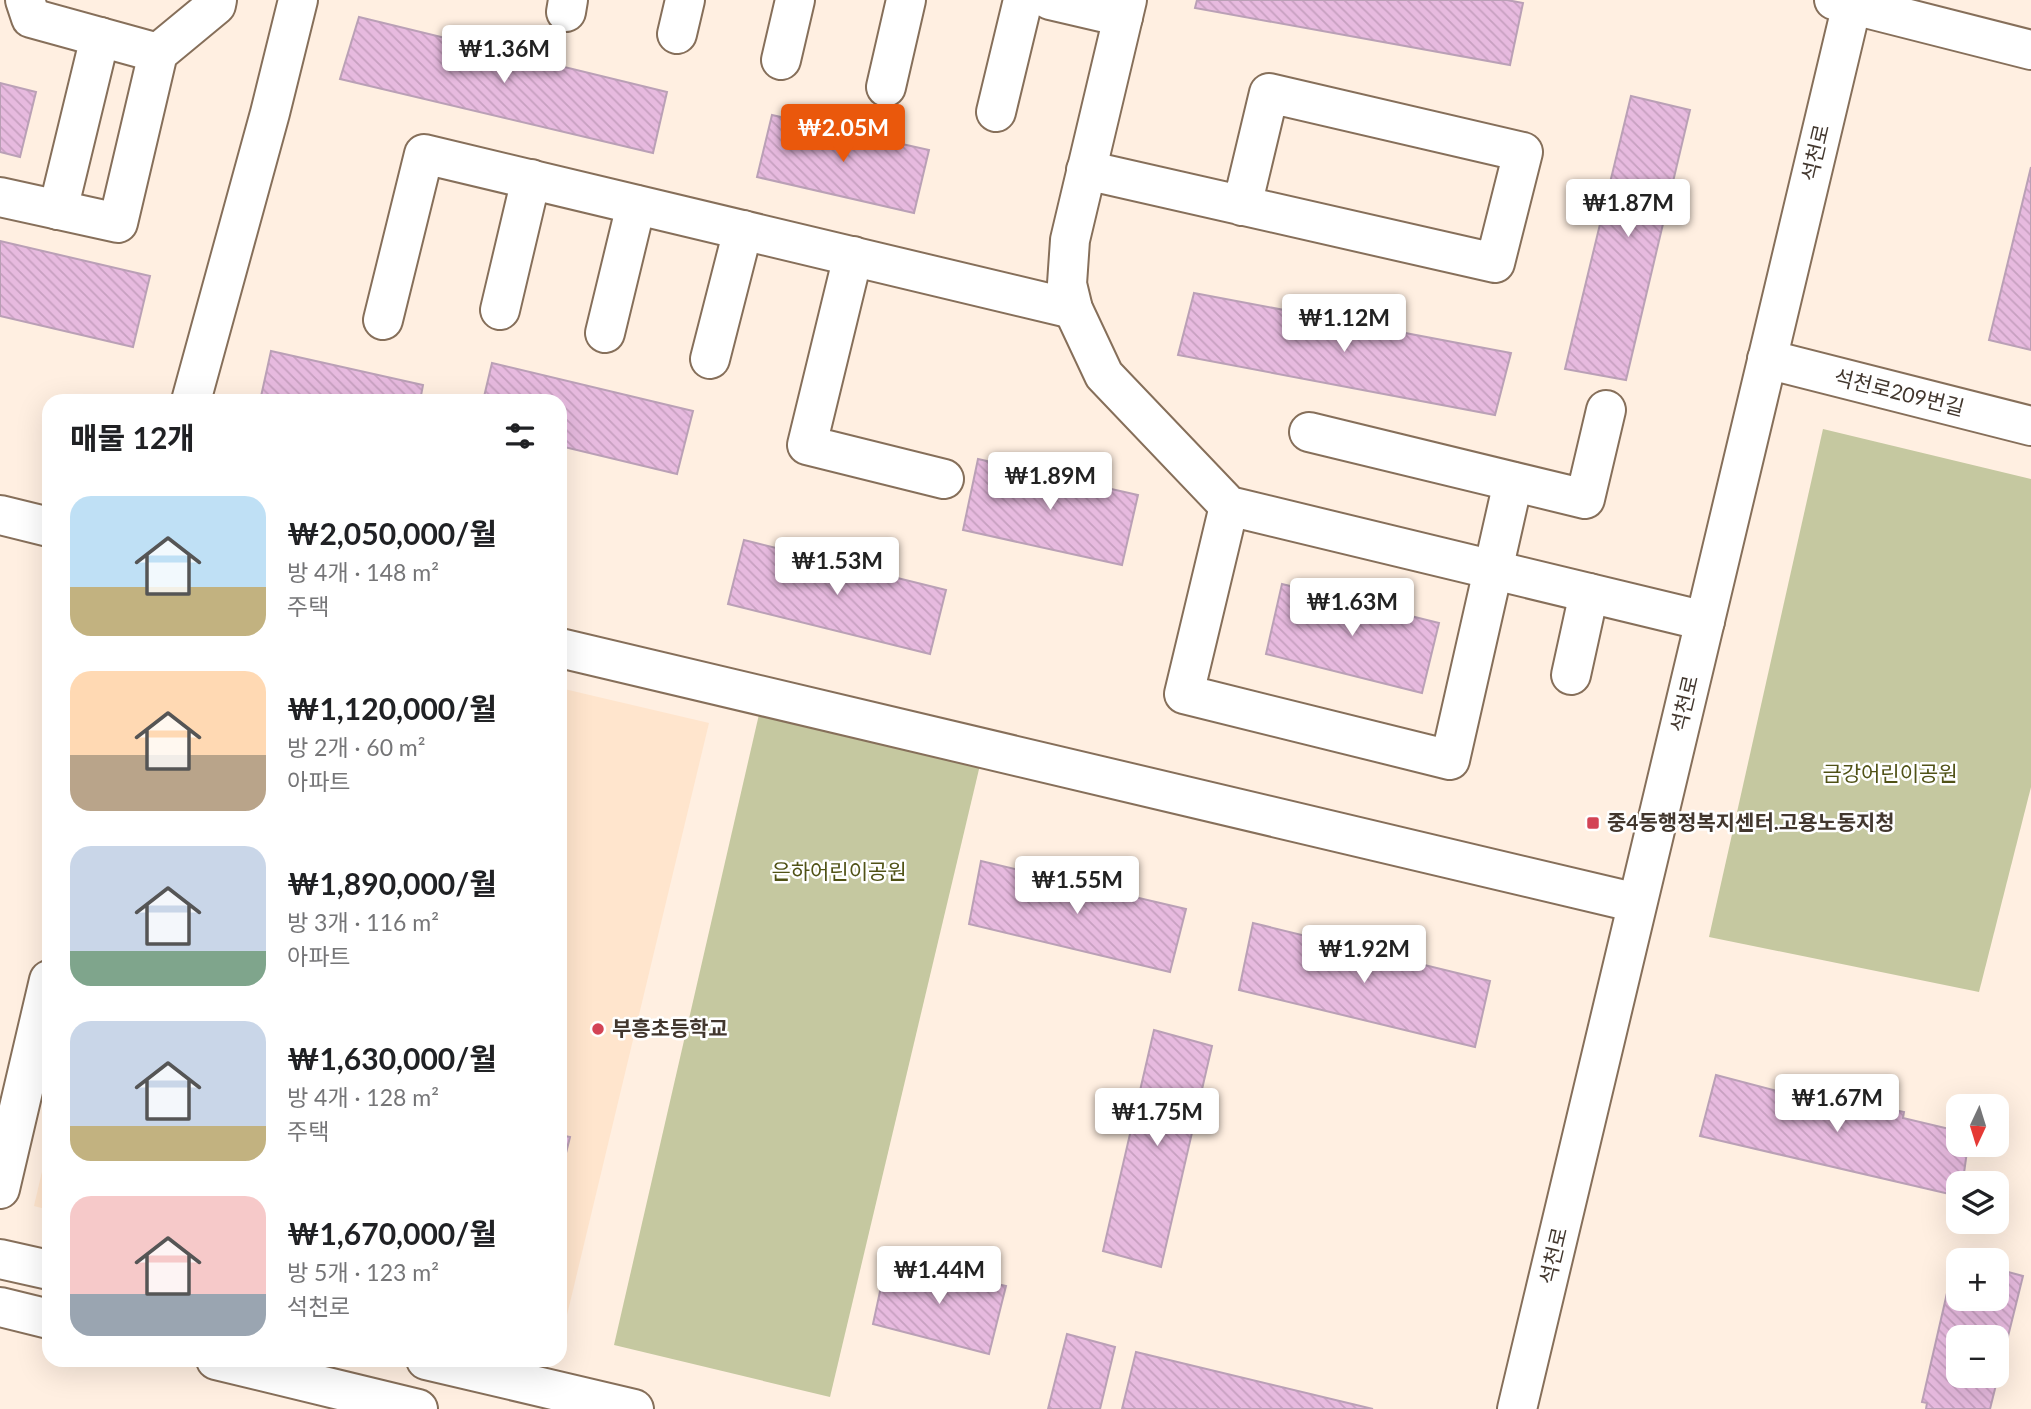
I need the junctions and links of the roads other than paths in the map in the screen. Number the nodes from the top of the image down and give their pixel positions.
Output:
1 (25, 0) edge
2 (217, 0) edge
3 (298, 0) edge
4 (795, 0) edge
5 (906, 0) edge
6 (1023, 0) edge
7 (1050, 0) edge
8 (1846, 1) edge
9 (1125, 8) edge
10 (100, 37) junction
11 (2031, 50) edge
12 (158, 53) junction
13 (781, 60) dead end
14 (886, 87) dead end
15 (996, 112) dead end
16 (1086, 170) junction
17 (531, 180) junction
18 (0, 197) edge
19 (636, 205) junction
20 (1242, 206) junction
21 (58, 210) junction
22 (743, 230) junction
23 (853, 257) junction
24 (1073, 309) junction
25 (500, 310) dead end
26 (383, 320) dead end
27 (605, 333) dead end
28 (710, 359) dead end
29 (1767, 359) junction
30 (193, 394) edge
31 (1606, 410) dead end
32 (2031, 426) edge
33 (1309, 432) dead end
34 (944, 479) dead end
35 (1513, 482) junction
36 (1229, 506) junction
37 (0, 515) edge
38 (42, 525) edge
39 (1493, 569) junction
40 (1589, 593) junction
41 (1705, 621) junction
42 (567, 650) edge
43 (1571, 675) dead end
44 (1637, 903) junction
45 (42, 1009) edge
46 (0, 1189) edge
47 (0, 1259) edge
48 (42, 1268) edge
49 (0, 1307) edge
50 (42, 1317) edge
51 (245, 1367) edge
52 (456, 1367) edge
53 (418, 1409) edge
54 (634, 1409) edge
55 (1517, 1409) edge

1 - 10 street
2 - 12 street
3 - 30 street
4 - 13 street
5 - 14 street
6 - 15 street
7 - 9 street
8 - 11 street
8 - 29 street, 석천로
9 - 16 street
10 - 12 street
10 - 21 street
12 - 21 street
16 - 20 street
16 - 24 street
17 - 19 street
17 - 25 street
17 - 26 street
18 - 21 street
19 - 22 street
19 - 27 street
20 - 20 street
22 - 23 street
22 - 28 street
23 - 24 street
23 - 34 street
24 - 36 street
29 - 32 street, 석천로209번길
29 - 41 street, 석천로
31 - 35 street
33 - 35 street
35 - 39 street
36 - 39 street
36 - 39 street
37 - 38 street
39 - 40 street
40 - 41 street
40 - 43 street
41 - 44 street, 석천로
42 - 44 street
44 - 55 street, 석천로
45 - 46 street
47 - 48 street
49 - 50 street
51 - 53 street
52 - 54 street

